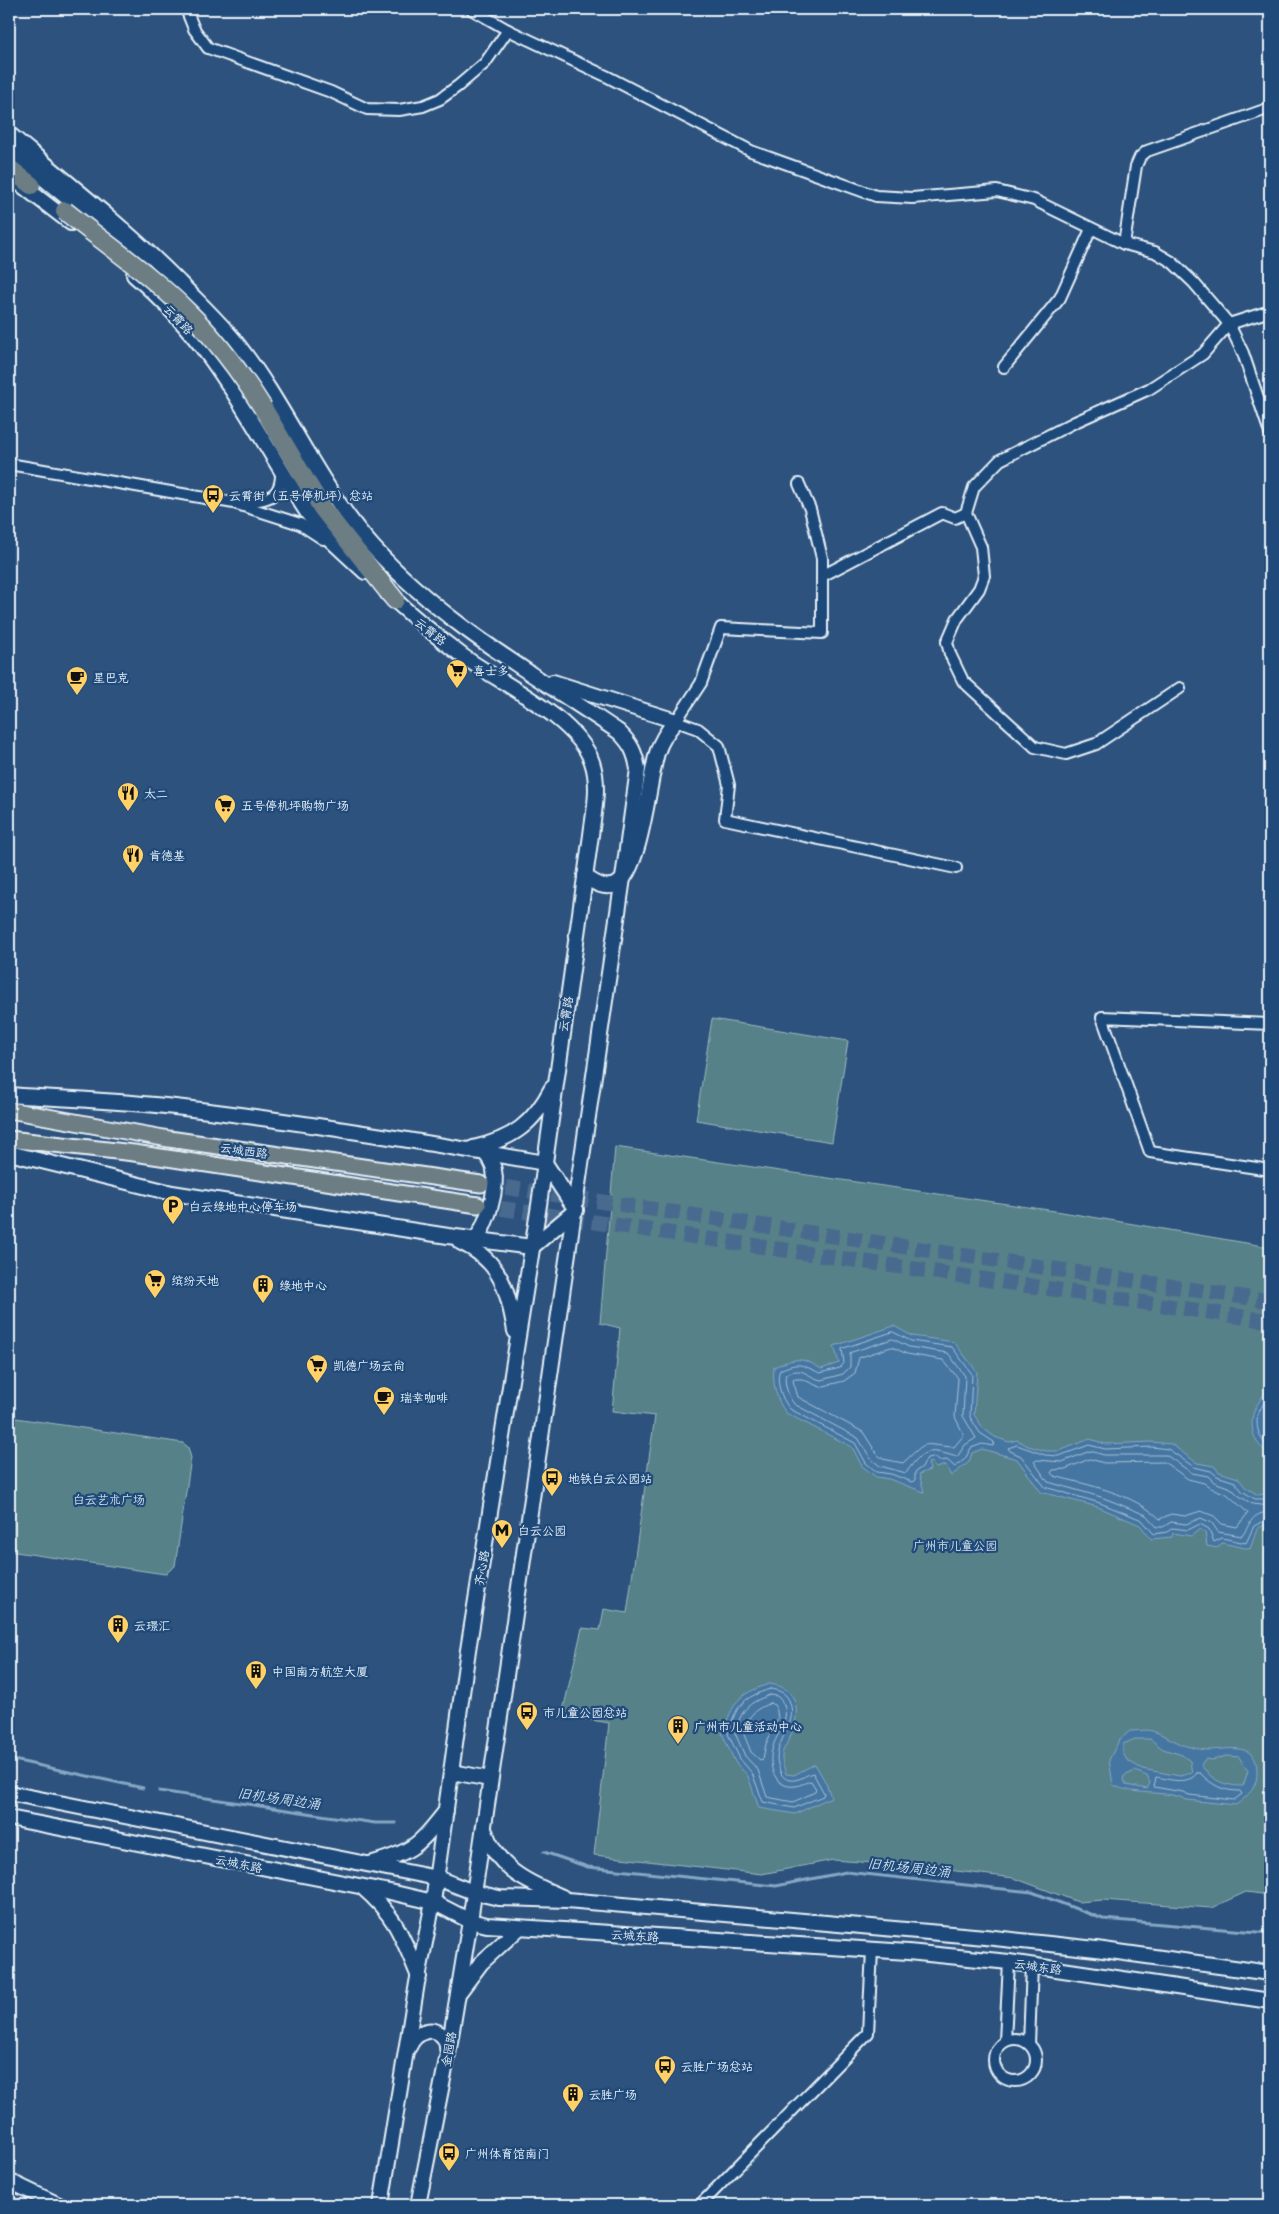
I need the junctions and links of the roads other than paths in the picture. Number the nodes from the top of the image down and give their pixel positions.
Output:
1 (186, 9) edge
2 (471, 9) edge
3 (508, 30) junction
4 (1270, 108) edge
5 (9, 134) edge
6 (9, 150) edge
7 (9, 168) edge
8 (9, 174) edge
9 (31, 185) dead end
10 (65, 211) dead end
11 (1091, 229) junction
12 (1124, 244) junction
13 (179, 283) junction
14 (198, 300) junction
15 (1270, 310) edge
16 (180, 319) junction
17 (1229, 324) junction
18 (1004, 367) dead end
19 (1270, 433) edge
20 (9, 464) edge
21 (280, 468) junction
22 (799, 484) dead end
23 (234, 503) junction
24 (966, 513) junction
25 (361, 569) junction
26 (822, 576) junction
27 (395, 600) junction
28 (537, 677) junction
29 (1180, 688) dead end
30 (676, 721) junction
31 (956, 868) dead end
32 (585, 876) junction
33 (623, 878) junction
34 (1270, 1024) edge
35 (559, 1058) junction
36 (9, 1095) edge
37 (9, 1110) edge
38 (9, 1138) edge
39 (466, 1150) junction
40 (9, 1153) edge
41 (485, 1153) junction
42 (545, 1163) junction
43 (1270, 1170) edge
44 (481, 1184) tunnel mouth
45 (478, 1204) tunnel mouth
46 (539, 1205) joint
47 (576, 1210) junction
48 (448, 1236) junction
49 (475, 1240) junction
50 (532, 1247) junction
51 (517, 1342) junction
52 (452, 1772) junction
53 (490, 1778) junction
54 (9, 1793) edge
55 (70, 1805) junction
56 (447, 1810) junction
57 (9, 1818) edge
58 (483, 1827) junction
59 (67, 1828) junction
60 (311, 1853) junction
61 (369, 1865) junction
62 (307, 1876) junction
63 (436, 1878) junction
64 (361, 1886) junction
65 (474, 1892) junction
66 (567, 1900) junction
67 (433, 1902) junction
68 (470, 1921) junction
69 (520, 1928) junction
70 (872, 1950) junction
71 (1009, 1962) junction
72 (1032, 1965) junction
73 (1270, 1973) edge
74 (419, 1977) junction
75 (458, 1994) junction
76 (1270, 2001) edge
77 (1005, 2041) junction
78 (1029, 2044) junction
79 (406, 2052) junction
80 (448, 2054) junction
81 (9, 2181) edge
82 (9, 2192) edge
83 (37, 2205) edge
84 (59, 2205) edge
85 (381, 2205) edge
86 (418, 2205) edge
87 (700, 2205) edge

1 - 3 street
2 - 3 street
3 - 11 street
4 - 12 street
5 - 13 main road
6 - 13 main road
7 - 9 highway
8 - 16 main road, 云霄路
10 - 27 highway, bridge
11 - 12 street
11 - 18 street
12 - 17 street
13 - 14 main road, 云霄路
14 - 16 main road
14 - 28 main road, 云霄路
15 - 17 street
16 - 21 main road, 云霄路
17 - 19 street
17 - 24 street
20 - 23 street
21 - 23 street
21 - 25 main road, 云霄路
22 - 26 street
23 - 25 street
24 - 26 street
24 - 29 street
25 - 27 main road, 云霄路
26 - 30 street
27 - 32 main road, 云霄路
28 - 30 main road
28 - 33 main road, 云霄路
30 - 31 street
30 - 33 main road
32 - 33 main road
32 - 35 main road, 云霄路
33 - 47 main road, 云霄路
34 - 43 street
35 - 39 main road
35 - 42 main road, 云霄路
36 - 39 main road
37 - 44 main road, 云城西路
38 - 45 main road, 云城西路
39 - 41 main road
40 - 48 main road
41 - 42 main road
41 - 49 main road
42 - 46 main road, 云霄路
42 - 47 main road
46 - 50 main road, 齐心路
47 - 50 main road
47 - 53 main road
48 - 49 main road
48 - 51 main road
49 - 50 main road
50 - 51 main road, 齐心路
51 - 52 main road, 齐心路
52 - 53 main road
52 - 56 main road, 齐心路
53 - 58 main road
54 - 55 main road, 云城东路
55 - 59 main road
55 - 60 main road, 云城东路
56 - 61 main road
56 - 63 main road, 齐心路
57 - 59 main road, 云城东路
58 - 65 main road
58 - 66 main road
59 - 62 main road, 云城东路
60 - 61 main road, 云城东路
60 - 62 main road
61 - 63 main road, 云城东路
62 - 64 main road, 云城东路
63 - 65 main road, 云城东路
63 - 67 main road, 齐心路
64 - 67 main road, 云城东路
64 - 74 main road
65 - 66 main road, 云城东路
65 - 68 main road, 金园路
66 - 73 main road, 云城东路
67 - 68 main road, 云城东路
67 - 74 main road
68 - 69 main road, 云城东路
68 - 75 main road, 金园路
69 - 70 main road, 云城东路
69 - 75 main road
70 - 71 main road, 云城东路
70 - 87 street
71 - 72 main road, 云城东路
71 - 77 street
72 - 76 main road, 云城东路
72 - 78 street
74 - 79 main road
75 - 80 main road, 金园路
77 - 78 street
77 - 78 street
79 - 80 main road
79 - 85 main road
80 - 86 main road, 金园路
81 - 84 main road
82 - 83 main road

